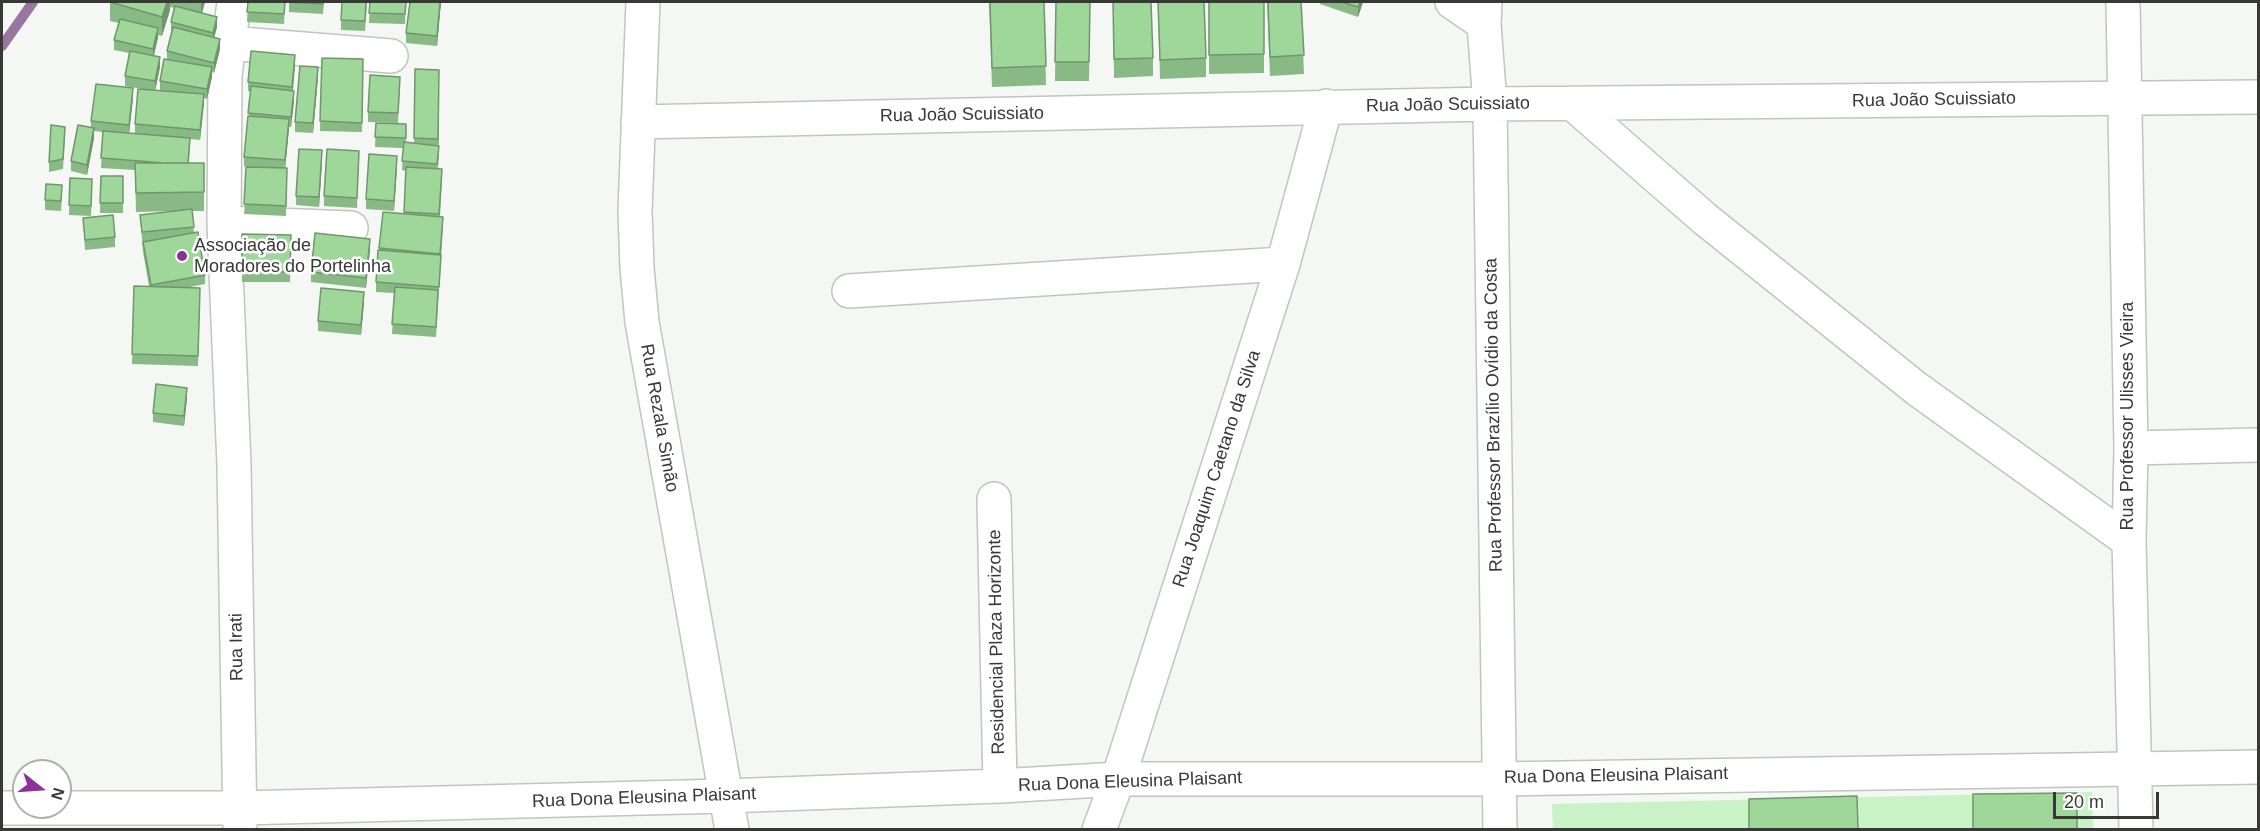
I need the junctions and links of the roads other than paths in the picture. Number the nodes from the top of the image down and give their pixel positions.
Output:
1 (234, 2) edge
2 (644, 2) edge
3 (1452, 2) edge
4 (2123, 2) edge
5 (1484, 13) edge
6 (228, 43) junction
7 (391, 56) dead end
8 (2259, 97) edge
9 (2125, 98) junction
10 (1572, 103) junction
11 (1490, 104) junction
12 (1326, 106) junction
13 (638, 122) junction
14 (224, 223) junction
15 (351, 228) dead end
16 (1283, 264) junction
17 (849, 291) dead end
18 (2259, 445) edge
19 (2131, 448) junction
20 (994, 499) dead end
21 (2129, 541) junction
22 (2135, 767) junction
23 (2259, 767) edge
24 (1499, 778) junction
25 (1118, 779) junction
26 (1000, 786) junction
27 (724, 796) junction
28 (2, 808) edge
29 (239, 819) edge
30 (732, 830) edge
31 (1099, 830) edge
32 (1500, 830) edge
33 (2136, 830) edge

1 - 6 street, Rua Irati
2 - 13 street, Rua Rezala Simão
3 - 5 street
4 - 9 street, Rua Professor Ulisses Vieira
5 - 11 street, Rua Professor Brazílio Ovídio da Costa
6 - 7 street
6 - 14 street, Rua Irati
8 - 9 street, Rua João Scuissiato
9 - 10 street, Rua João Scuissiato
9 - 19 street, Rua Professor Ulisses Vieira
10 - 11 street, Rua João Scuissiato
10 - 21 street
11 - 12 street, Rua João Scuissiato
11 - 24 street, Rua Professor Brazílio Ovídio da Costa
12 - 13 street, Rua João Scuissiato
12 - 16 street, Rua Joaquim Caetano da Silva
13 - 27 street, Rua Rezala Simão
14 - 15 street
14 - 29 street, Rua Irati
16 - 17 street
16 - 25 street, Rua Joaquim Caetano da Silva
18 - 19 street
19 - 21 street, Rua Professor Ulisses Vieira
20 - 26 street, Residencial Plaza Horizonte
21 - 22 street, Rua Professor Ulisses Vieira
22 - 23 street, Rua Dona Eleusina Plaisant
22 - 24 street, Rua Dona Eleusina Plaisant
22 - 33 street, Rua Professor Ulisses Vieira
24 - 25 street, Rua Dona Eleusina Plaisant
24 - 32 street, Rua Professor Brazílio Ovídio da Costa
25 - 26 street, Rua Dona Eleusina Plaisant
25 - 31 street, Rua Joaquim Caetano da Silva
26 - 27 street, Rua Dona Eleusina Plaisant
27 - 29 street, Rua Dona Eleusina Plaisant
27 - 30 street, Rua Rezala Simão
28 - 29 street, Rua Dona Eleusina Plaisant

